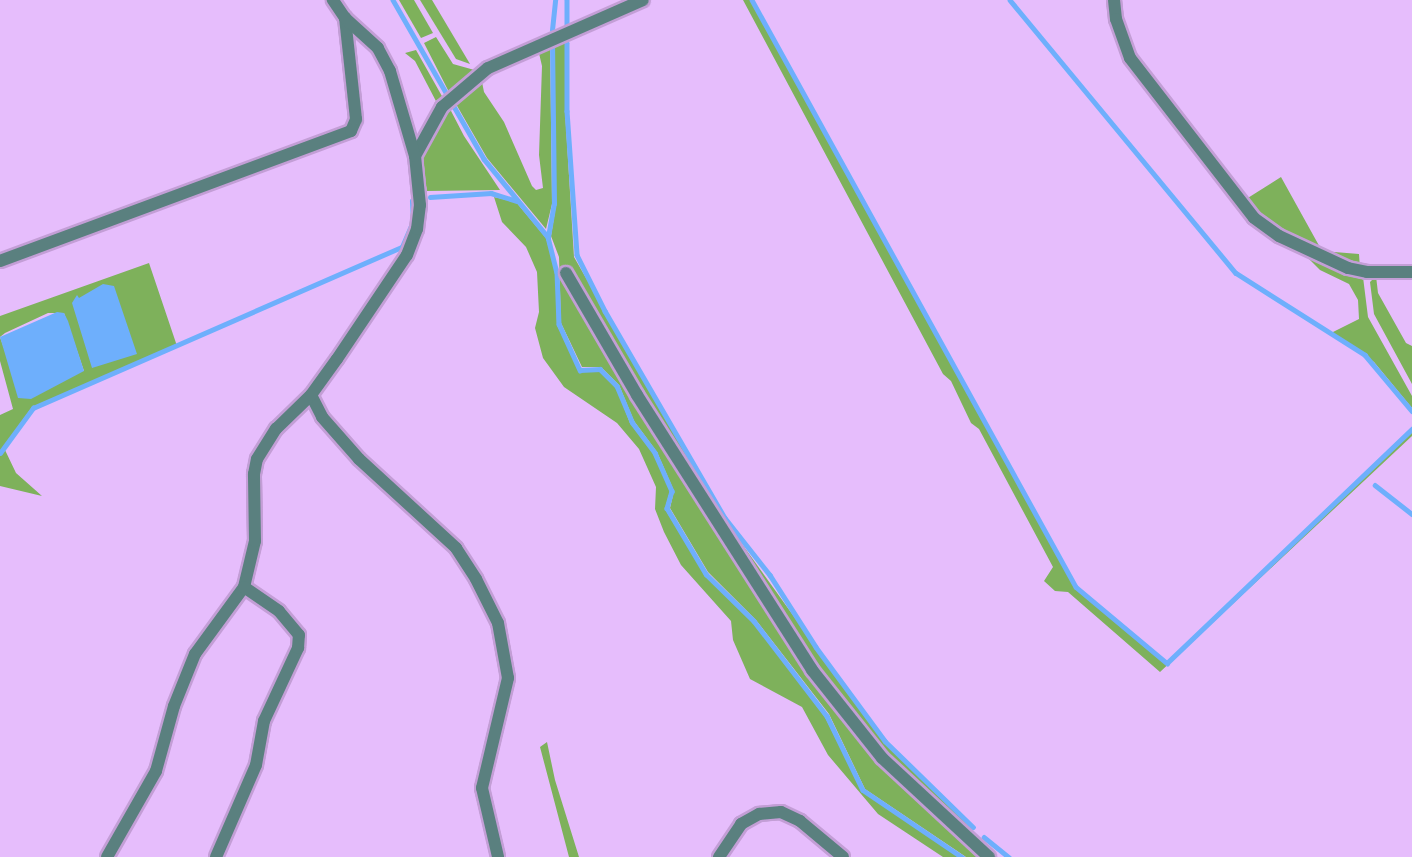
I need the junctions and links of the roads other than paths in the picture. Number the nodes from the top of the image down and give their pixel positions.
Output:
1 (333, 0) edge
2 (643, 0) edge
3 (1114, 0) edge
4 (345, 18) junction
5 (415, 156) junction
6 (0, 261) edge
7 (1412, 272) edge
8 (566, 273) dead end
9 (311, 395) junction
10 (244, 587) junction
11 (107, 857) edge
12 (216, 857) edge
13 (498, 857) edge
14 (719, 857) edge
15 (843, 857) edge
16 (989, 857) edge

1 - 4 street
2 - 5 street
3 - 7 street
4 - 5 street
4 - 6 street
5 - 9 street
8 - 16 street
9 - 10 street
9 - 13 street
10 - 11 street
10 - 12 street
14 - 15 street

